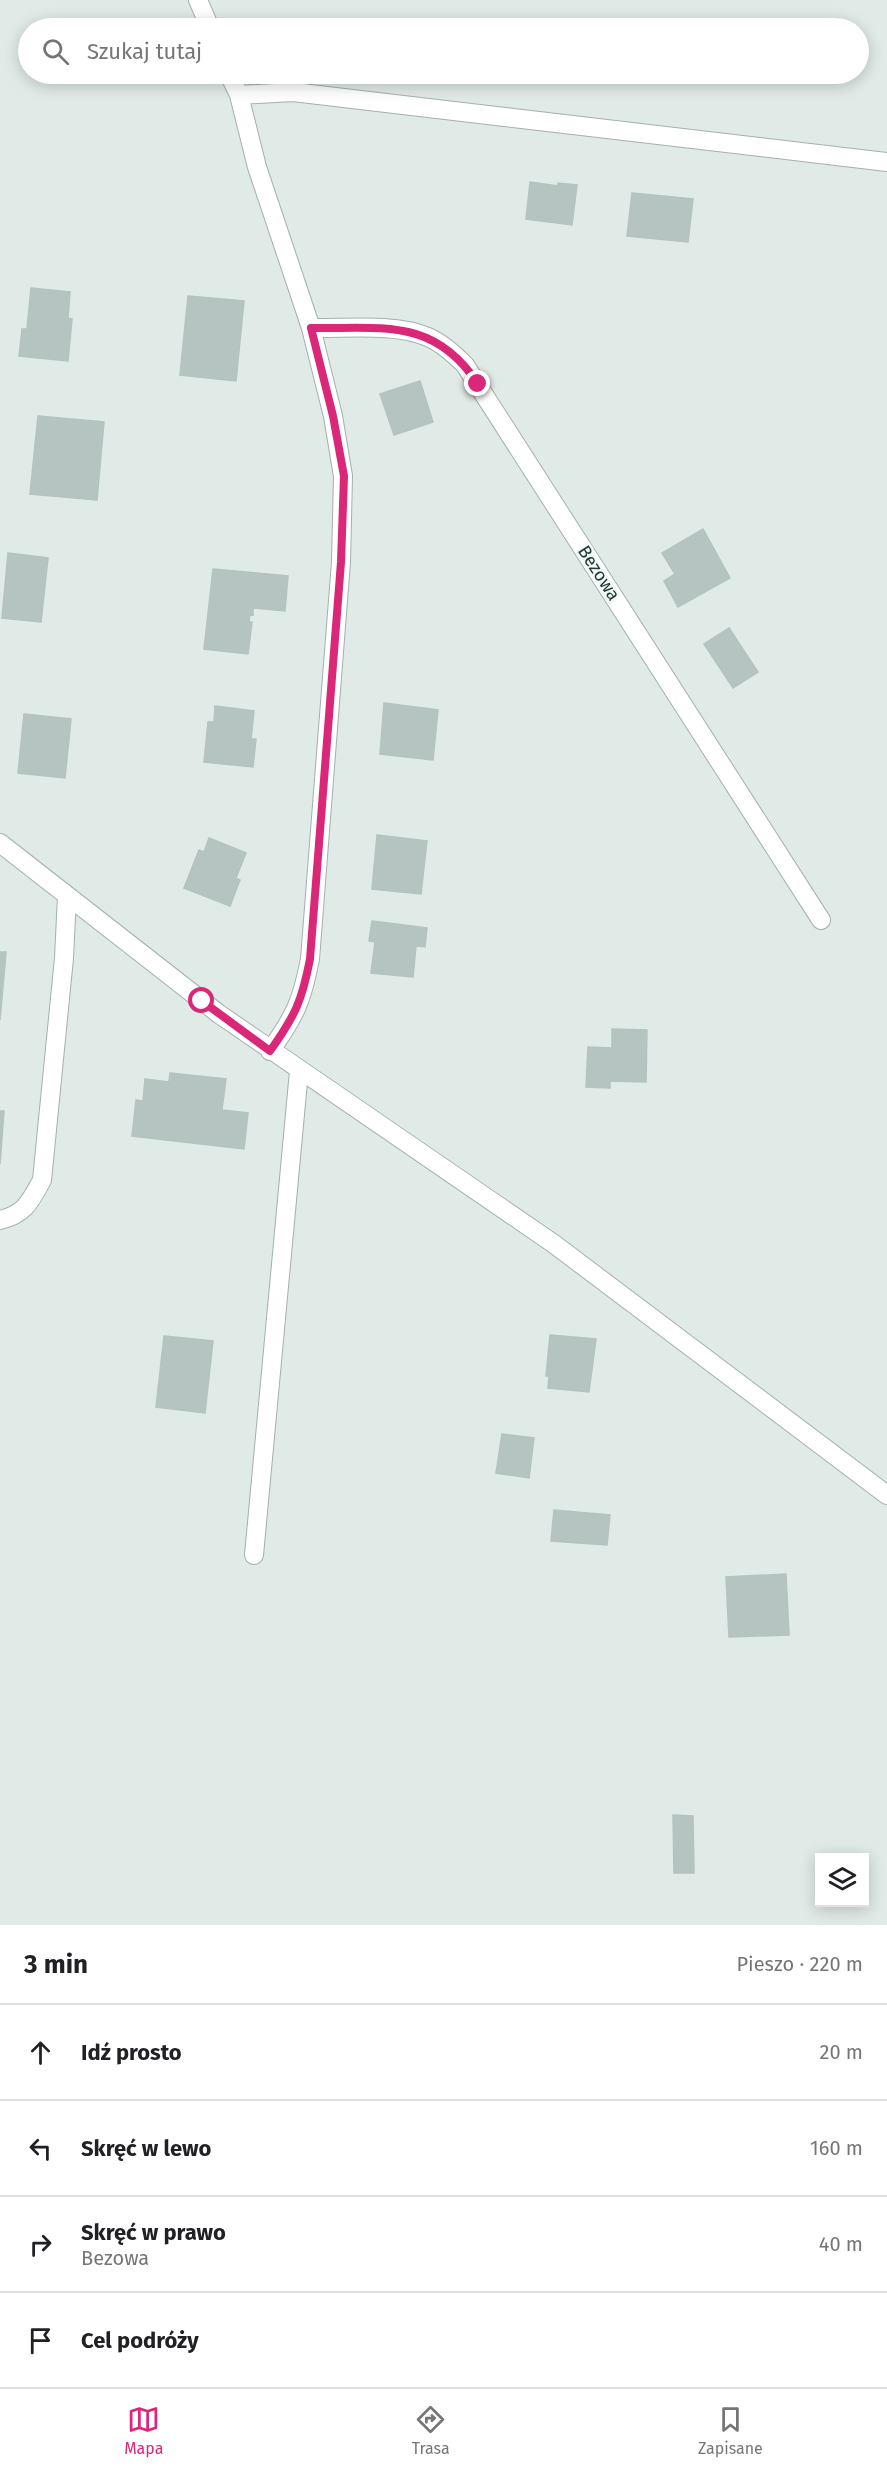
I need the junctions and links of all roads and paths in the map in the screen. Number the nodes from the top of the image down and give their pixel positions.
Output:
1 (198, 0) edge
2 (206, 18) edge
3 (234, 84) edge
4 (239, 96) junction
5 (887, 162) edge
6 (311, 328) junction
7 (0, 843) edge
8 (67, 896) junction
9 (821, 920) dead end
10 (270, 1051) junction
11 (299, 1071) junction
12 (0, 1220) edge
13 (887, 1495) edge
14 (254, 1555) dead end

1 - 2 street
3 - 4 street
4 - 5 street
4 - 6 street
6 - 9 street, Bezowa
6 - 10 street
7 - 8 street
8 - 10 street
8 - 12 street
10 - 11 street
11 - 13 street
11 - 14 street

